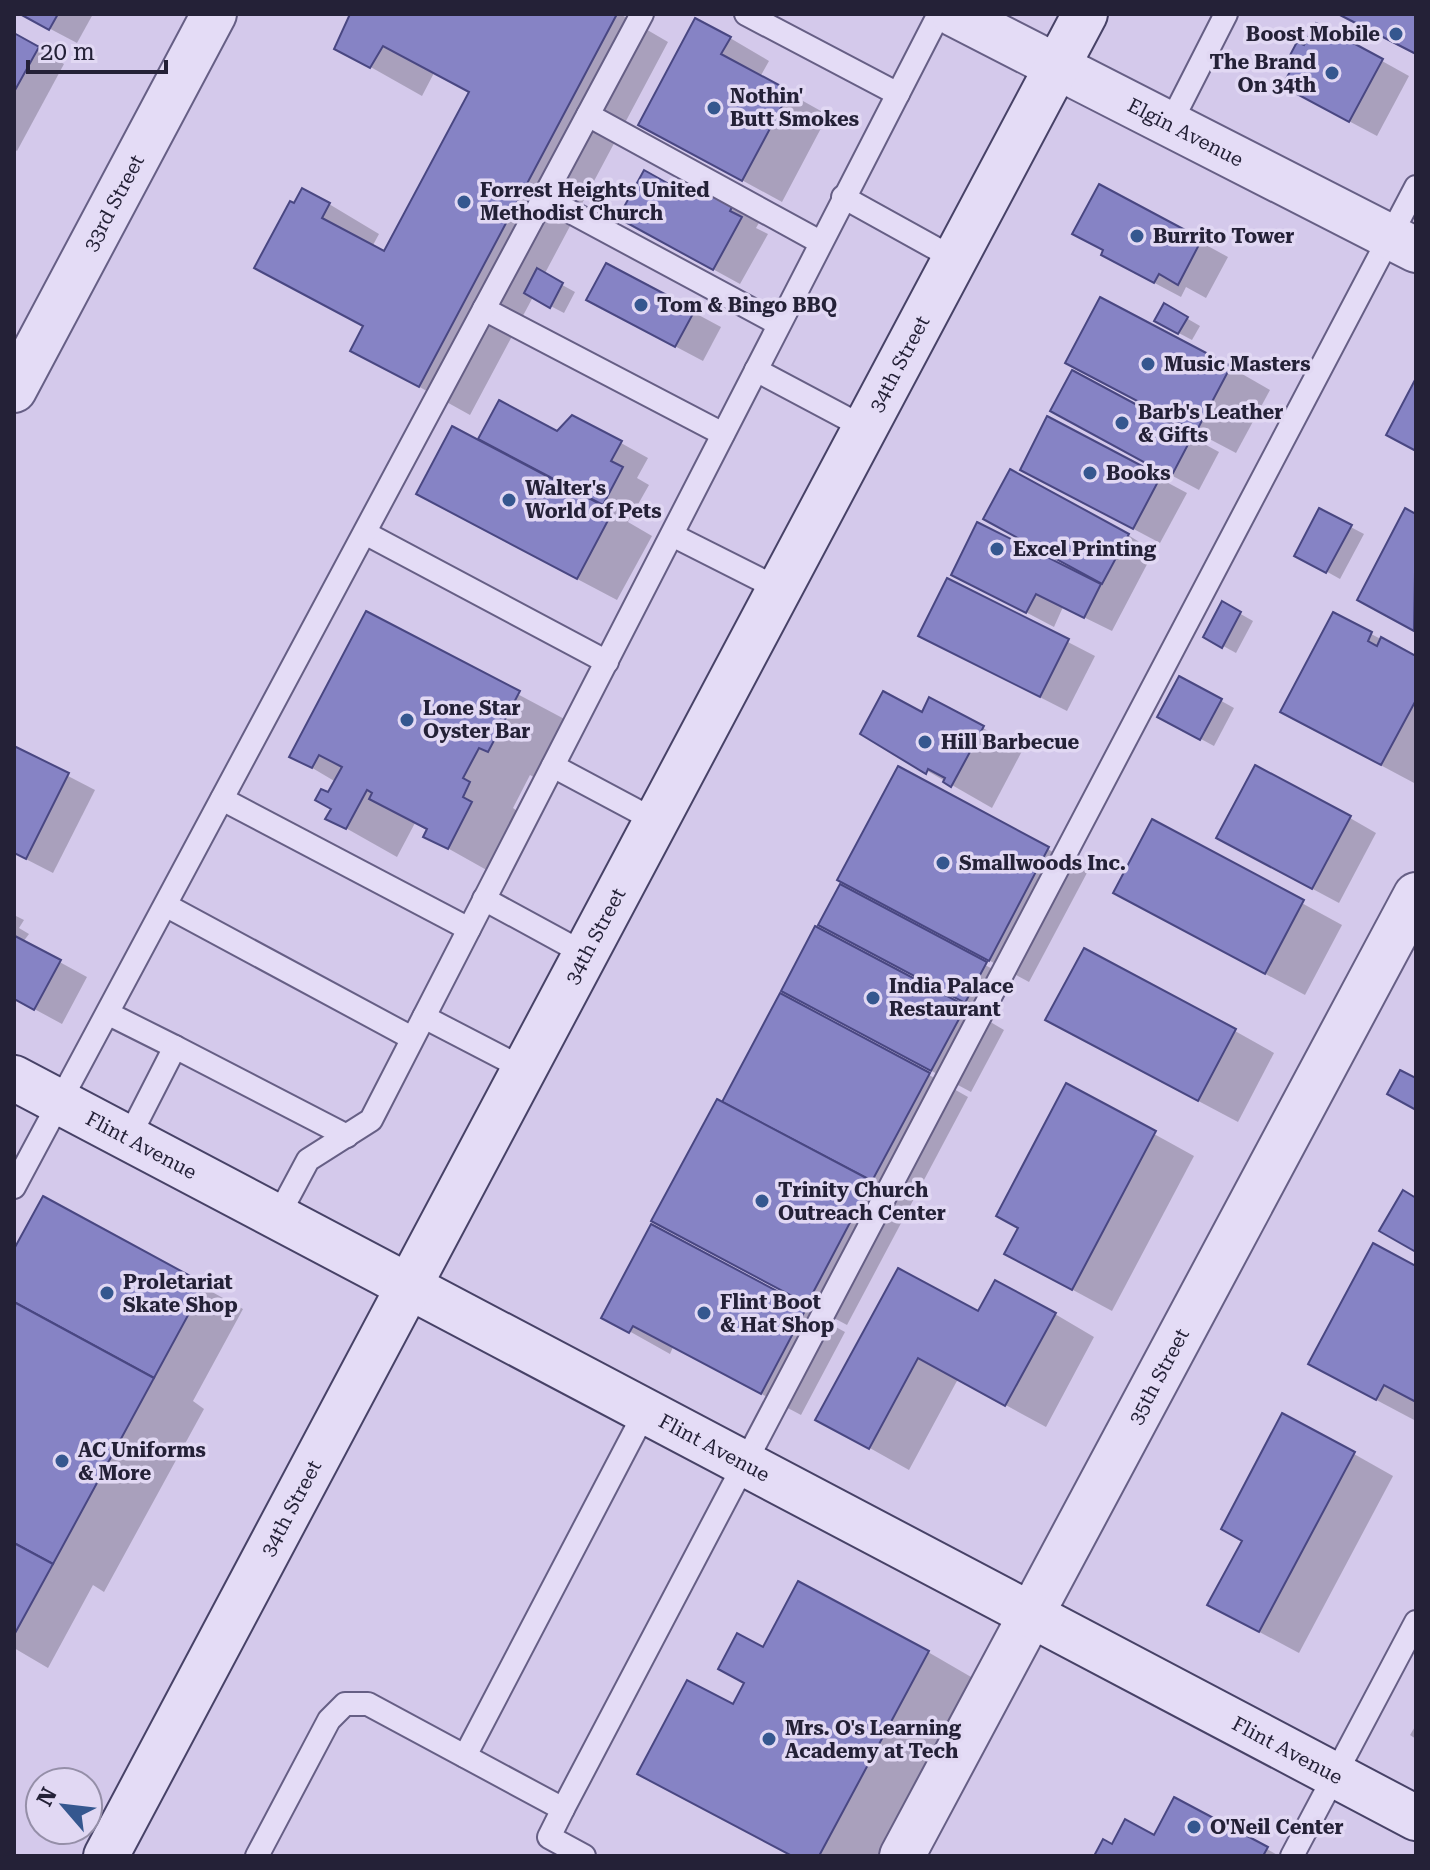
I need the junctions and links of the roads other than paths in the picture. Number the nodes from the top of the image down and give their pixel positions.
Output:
1 (214, 14) edge
2 (642, 14) edge
3 (746, 14) edge
4 (939, 14) edge
5 (954, 14) edge
6 (1085, 14) edge
7 (1226, 14) edge
8 (1057, 67) junction
9 (898, 94) junction
10 (588, 115) junction
11 (1170, 124) junction
12 (1416, 187) edge
13 (543, 197) junction
14 (843, 197) junction
15 (820, 242) junction
16 (1403, 244) edge
17 (955, 259) junction
18 (484, 309) junction
19 (777, 323) junction
20 (756, 370) junction
21 (14, 390) edge
22 (865, 428) junction
23 (723, 434) junction
24 (365, 533) junction
25 (672, 535) junction
26 (779, 589) junction
27 (607, 662) junction
28 (553, 766) junction
29 (222, 799) junction
30 (656, 821) junction
31 (1416, 895) edge
32 (484, 899) junction
33 (167, 906) junction
34 (469, 929) junction
35 (585, 954) junction
36 (109, 1014) junction
37 (424, 1017) junction
38 (412, 1038) junction
39 (175, 1047) junction
40 (524, 1069) junction
41 (14, 1078) edge
42 (59, 1102) junction
43 (347, 1136) junction
44 (128, 1139) junction
45 (14, 1187) edge
46 (277, 1218) junction
47 (408, 1288) junction
48 (645, 1412) junction
49 (743, 1464) junction
50 (1032, 1614) junction
51 (1416, 1622) edge
52 (465, 1756) junction
53 (1335, 1775) junction
54 (563, 1809) junction
55 (1416, 1818) edge
56 (106, 1856) edge
57 (257, 1856) edge
58 (584, 1856) edge
59 (902, 1856) edge
60 (1292, 1856) edge

1 - 21 street, 33rd Street
2 - 10 lane
3 - 9 lane
4 - 9 lane
5 - 8 street, Elgin Avenue
6 - 8 street, 34th Street
7 - 11 lane
8 - 11 street, Elgin Avenue
8 - 17 street, 34th Street
9 - 14 lane
10 - 13 lane
10 - 15 lane
11 - 16 street, Elgin Avenue
12 - 16 lane
13 - 18 lane
13 - 19 lane
14 - 15 lane
14 - 17 lane
15 - 19 lane
16 - 49 lane
17 - 22 street, 34th Street
18 - 23 lane
18 - 24 lane
19 - 20 lane
20 - 22 lane
20 - 23 lane
22 - 26 street, 34th Street
23 - 25 lane
24 - 27 lane
24 - 29 lane
25 - 26 lane
25 - 27 lane
26 - 30 street, 34th Street
27 - 28 lane
28 - 30 lane
28 - 32 lane
29 - 33 lane
29 - 34 lane
30 - 35 street, 34th Street
31 - 50 street, 35th Street
32 - 34 lane
32 - 35 lane
33 - 36 lane
33 - 38 lane
34 - 37 lane
35 - 40 street, 34th Street
36 - 39 lane
36 - 42 lane
37 - 38 lane
37 - 40 lane
38 - 43 lane
39 - 43 lane
39 - 44 lane
40 - 47 street, 34th Street
41 - 42 street, Flint Avenue
42 - 44 street, Flint Avenue
42 - 45 lane
43 - 46 lane
44 - 46 street, Flint Avenue
46 - 47 street, Flint Avenue
47 - 48 street, Flint Avenue
47 - 56 street, 34th Street
48 - 49 street, Flint Avenue
48 - 52 lane
49 - 50 street, Flint Avenue
49 - 54 lane
50 - 53 street, Flint Avenue
50 - 59 street, 35th Street
51 - 53 lane
52 - 54 lane
52 - 57 lane
53 - 55 street, Flint Avenue
53 - 60 lane
54 - 58 lane

